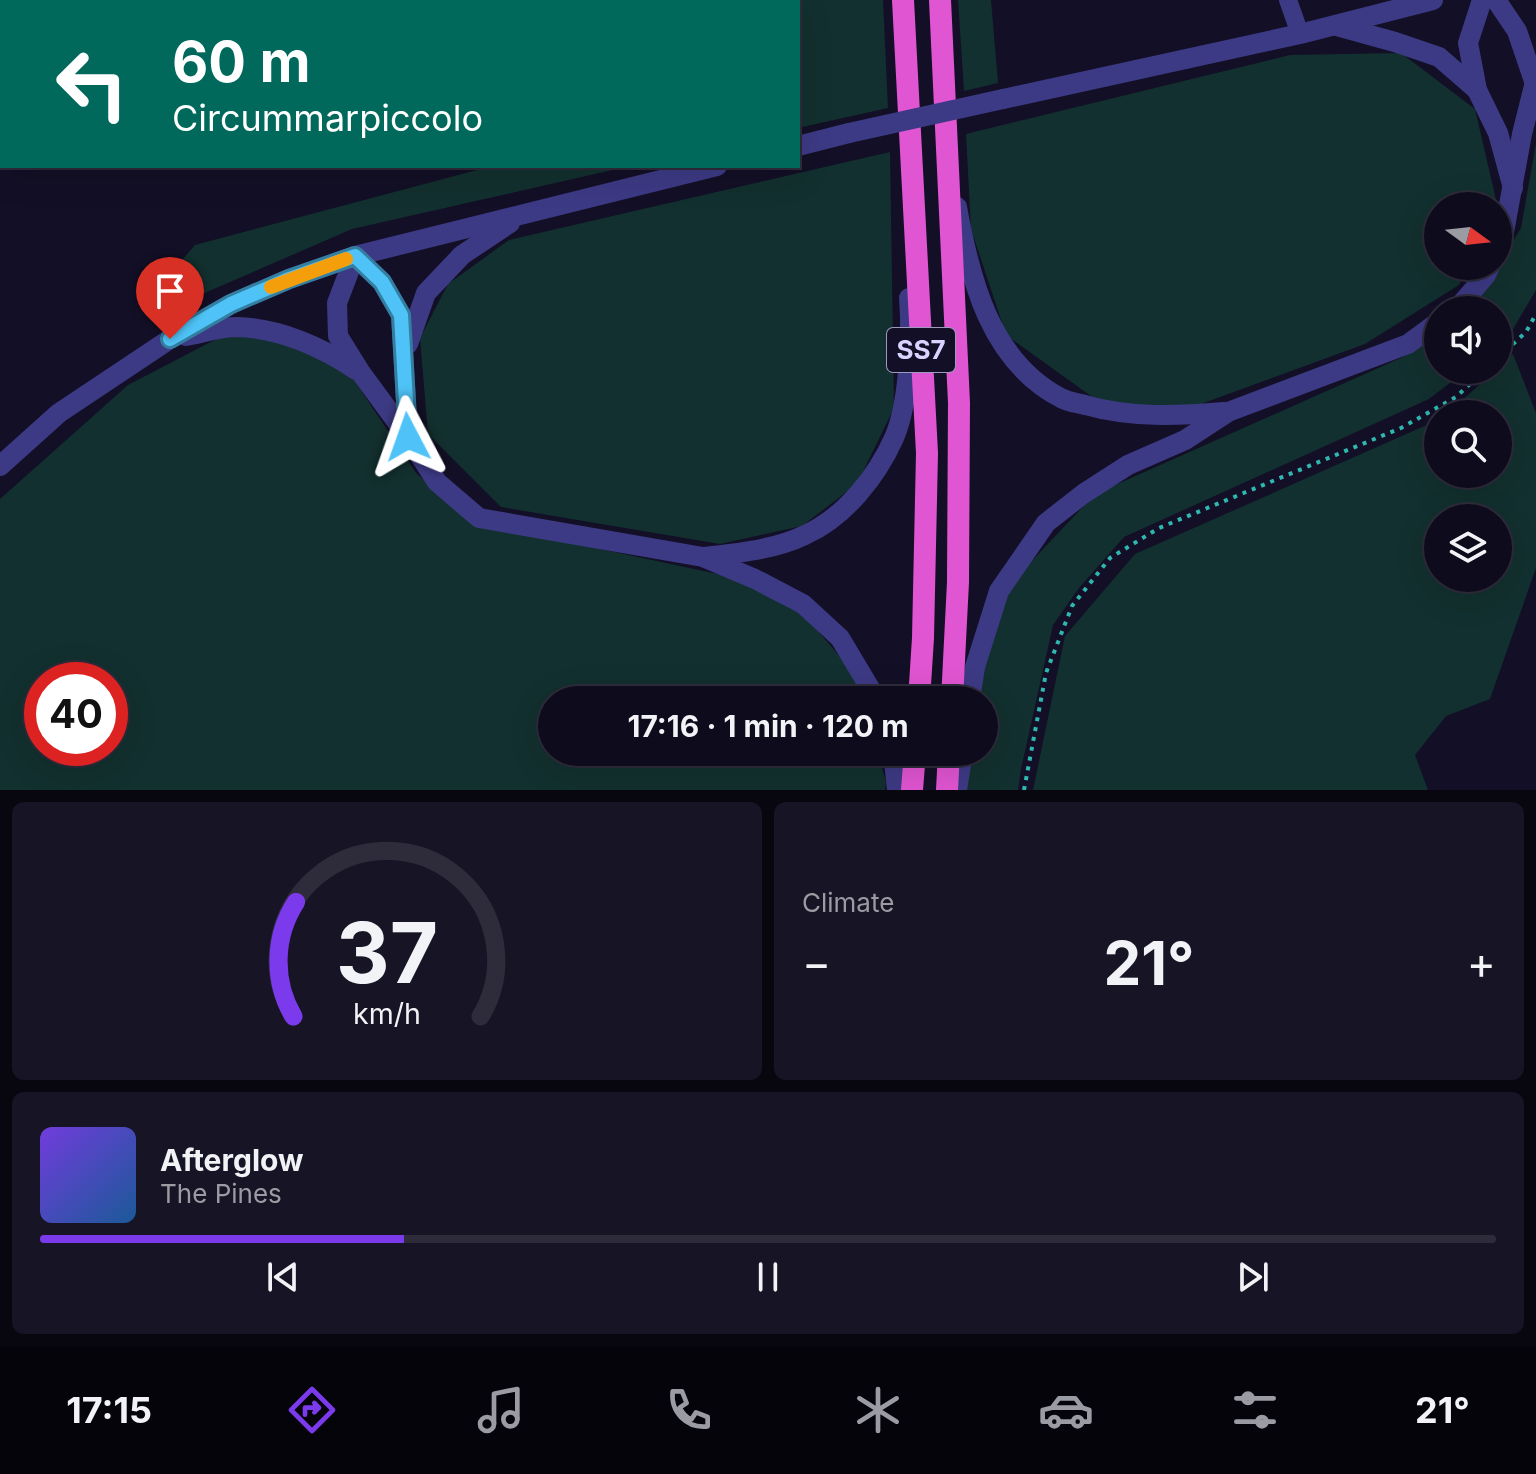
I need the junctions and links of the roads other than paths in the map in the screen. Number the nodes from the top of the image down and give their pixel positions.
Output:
1 (903, 0) edge
2 (940, 0) edge
3 (1288, 0) edge
4 (1433, 0) edge
5 (1482, 0) edge
6 (1496, 0) edge
7 (1333, 25) junction
8 (1300, 34) junction
9 (1535, 80) edge
10 (1477, 90) junction
11 (800, 145) edge
12 (949, 161) junction
13 (709, 168) edge
14 (912, 178) junction
15 (1513, 188) junction
16 (1512, 193) edge
17 (523, 214) junction
18 (355, 256) junction
19 (1482, 280) edge
20 (1468, 296) edge
21 (1424, 332) edge
22 (170, 339) junction
23 (405, 352) junction
24 (361, 373) junction
25 (1228, 412) junction
26 (408, 437) junction
27 (0, 466) edge
28 (703, 557) junction
29 (871, 686) edge
30 (920, 686) edge
31 (953, 686) edge
32 (972, 686) edge
33 (894, 766) edge
34 (914, 766) edge
35 (948, 766) edge
36 (961, 766) edge
37 (897, 790) edge
38 (912, 790) edge
39 (947, 790) edge
40 (957, 790) edge

1 - 14 highway, SS7
2 - 12 highway, SS7
3 - 8 street
4 - 7 street
5 - 10 street
6 - 9 street
7 - 8 street
7 - 10 street
8 - 11 street, bridge
9 - 15 street
10 - 15 street
12 - 25 street
12 - 31 highway, SS7
13 - 17 street
14 - 28 street
14 - 30 highway, SS7
15 - 16 street
17 - 18 street
17 - 23 street
18 - 22 street
18 - 23 street
18 - 24 street
19 - 20 street
21 - 25 street
22 - 24 street
22 - 27 street
23 - 26 street
24 - 26 street
25 - 32 street
26 - 28 street
28 - 29 street
33 - 37 street
34 - 38 highway
35 - 39 highway
36 - 40 street

